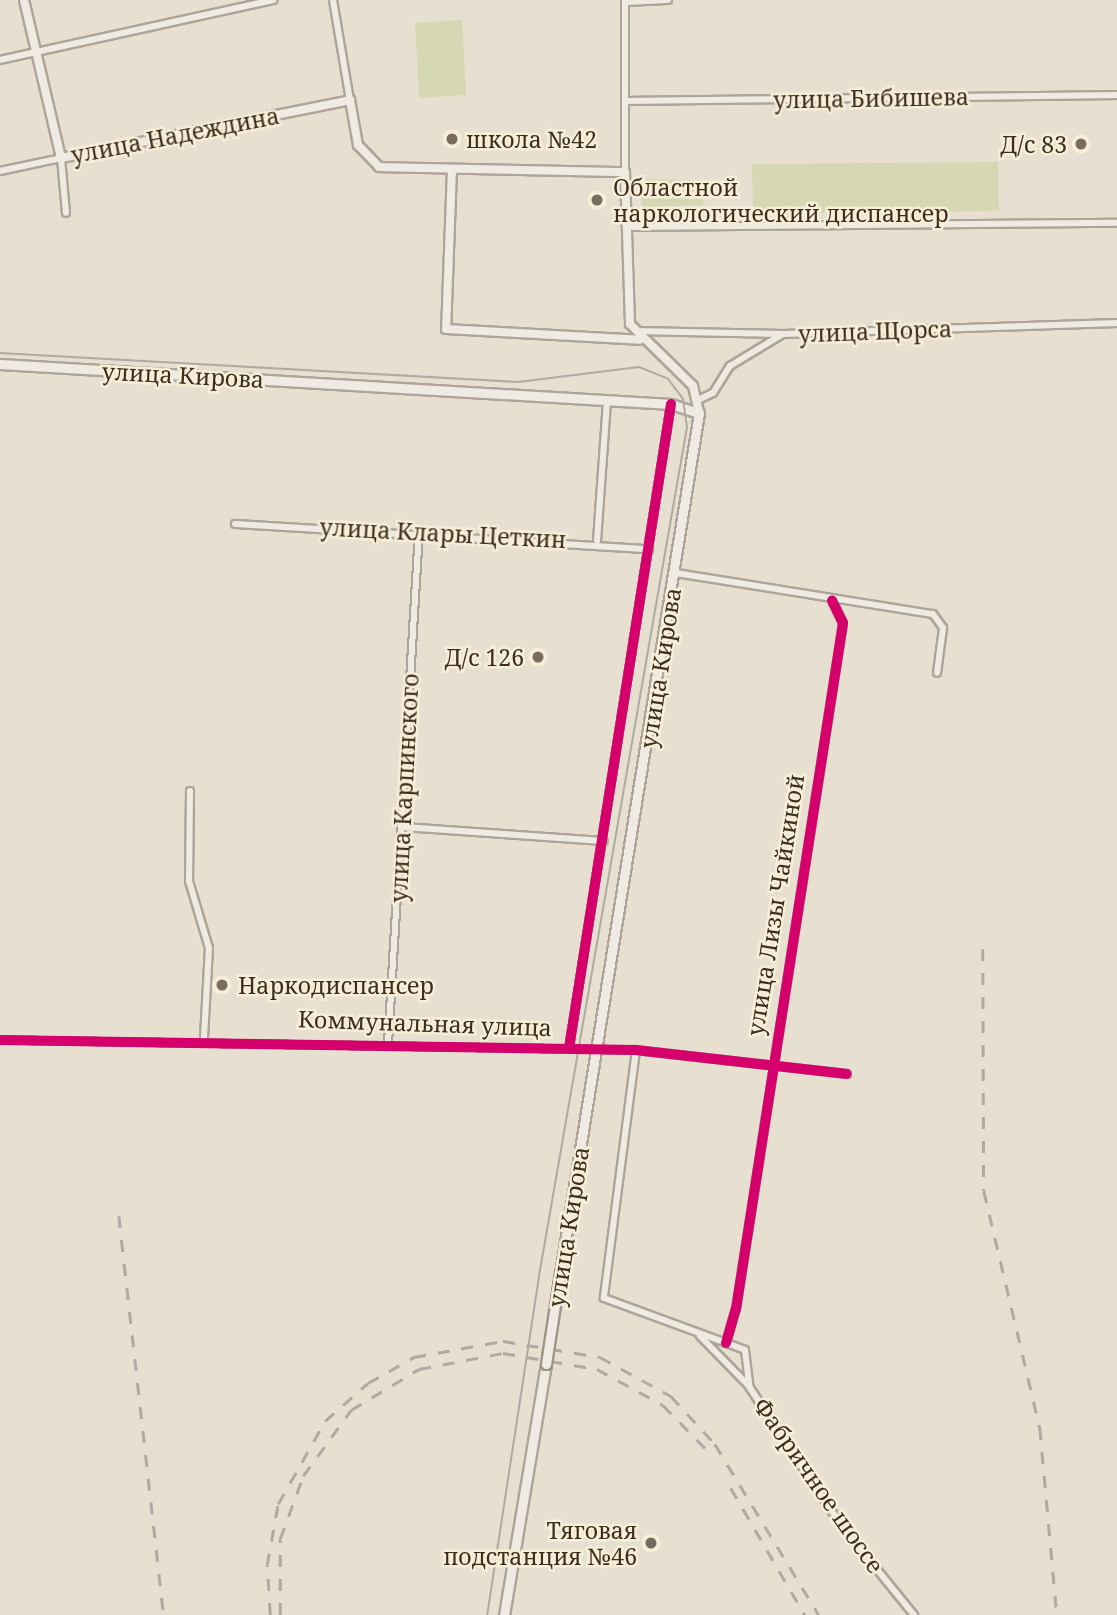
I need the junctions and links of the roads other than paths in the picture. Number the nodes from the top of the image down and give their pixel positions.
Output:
1 (24, 0) edge
2 (273, 0) edge
3 (332, 0) edge
4 (668, 0) edge
5 (625, 1) edge
6 (36, 52) junction
7 (0, 60) edge
8 (1117, 95) edge
9 (350, 100) junction
10 (626, 101) junction
11 (61, 158) junction
12 (452, 169) junction
13 (0, 172) edge
14 (625, 172) junction
15 (65, 213) dead end
16 (1117, 223) edge
17 (626, 227) junction
18 (1117, 323) edge
19 (633, 331) junction
20 (783, 334) junction
21 (640, 340) junction
22 (0, 364) edge
23 (701, 399) junction
24 (607, 400) junction
25 (671, 404) junction
26 (699, 413) junction
27 (235, 524) dead end
28 (419, 532) junction
29 (597, 541) junction
30 (649, 549) junction
31 (676, 573) junction
32 (832, 600) junction
33 (937, 673) dead end
34 (190, 791) dead end
35 (402, 827) junction
36 (604, 841) junction
37 (204, 1038) junction
38 (0, 1040) edge
39 (388, 1043) junction
40 (569, 1048) junction
41 (597, 1049) junction
42 (636, 1050) junction
43 (771, 1066) junction
44 (847, 1074) dead end
45 (698, 1333) junction
46 (726, 1343) junction
47 (750, 1388) junction
48 (504, 1615) edge
49 (914, 1615) edge

1 - 6 street
2 - 6 street
3 - 9 street
4 - 5 street
5 - 10 street
6 - 7 street
6 - 11 street
8 - 10 street, улица Бибишева
9 - 11 street, улица Надеждина
9 - 12 street
10 - 14 street
11 - 13 street, улица Надеждина
11 - 15 street
12 - 14 street
12 - 21 street
14 - 17 street
16 - 17 street
17 - 19 street
18 - 20 street, улица Щорса
19 - 20 street, улица Щорса
19 - 21 street
20 - 23 street
21 - 23 street
22 - 24 main road, улица Кирова
23 - 26 street
24 - 25 main road, улица Кирова
24 - 29 street
25 - 26 main road, улица Кирова
25 - 30 street
26 - 31 main road, улица Кирова
27 - 28 street, улица Клары Цеткин
28 - 29 street, улица Клары Цеткин
28 - 35 street, улица Карпинского
29 - 30 street, улица Клары Цеткин
30 - 36 street
31 - 32 street
31 - 41 main road, улица Кирова
32 - 33 street
32 - 43 street, улица Лизы Чайкиной
34 - 37 street
35 - 36 street
35 - 39 street, улица Карпинского
36 - 40 street
37 - 38 street, Коммунальная улица
37 - 39 street, Коммунальная улица
39 - 40 street, Коммунальная улица
40 - 41 street, Коммунальная улица
41 - 42 street, Коммунальная улица
41 - 48 main road, улица Кирова, bridge
42 - 43 street, Коммунальная улица
42 - 45 street
43 - 44 street, Коммунальная улица
43 - 46 street, улица Лизы Чайкиной
45 - 46 street
45 - 47 street, Фабричное шоссе
46 - 47 street, Фабричное шоссе
47 - 49 street, Фабричное шоссе

